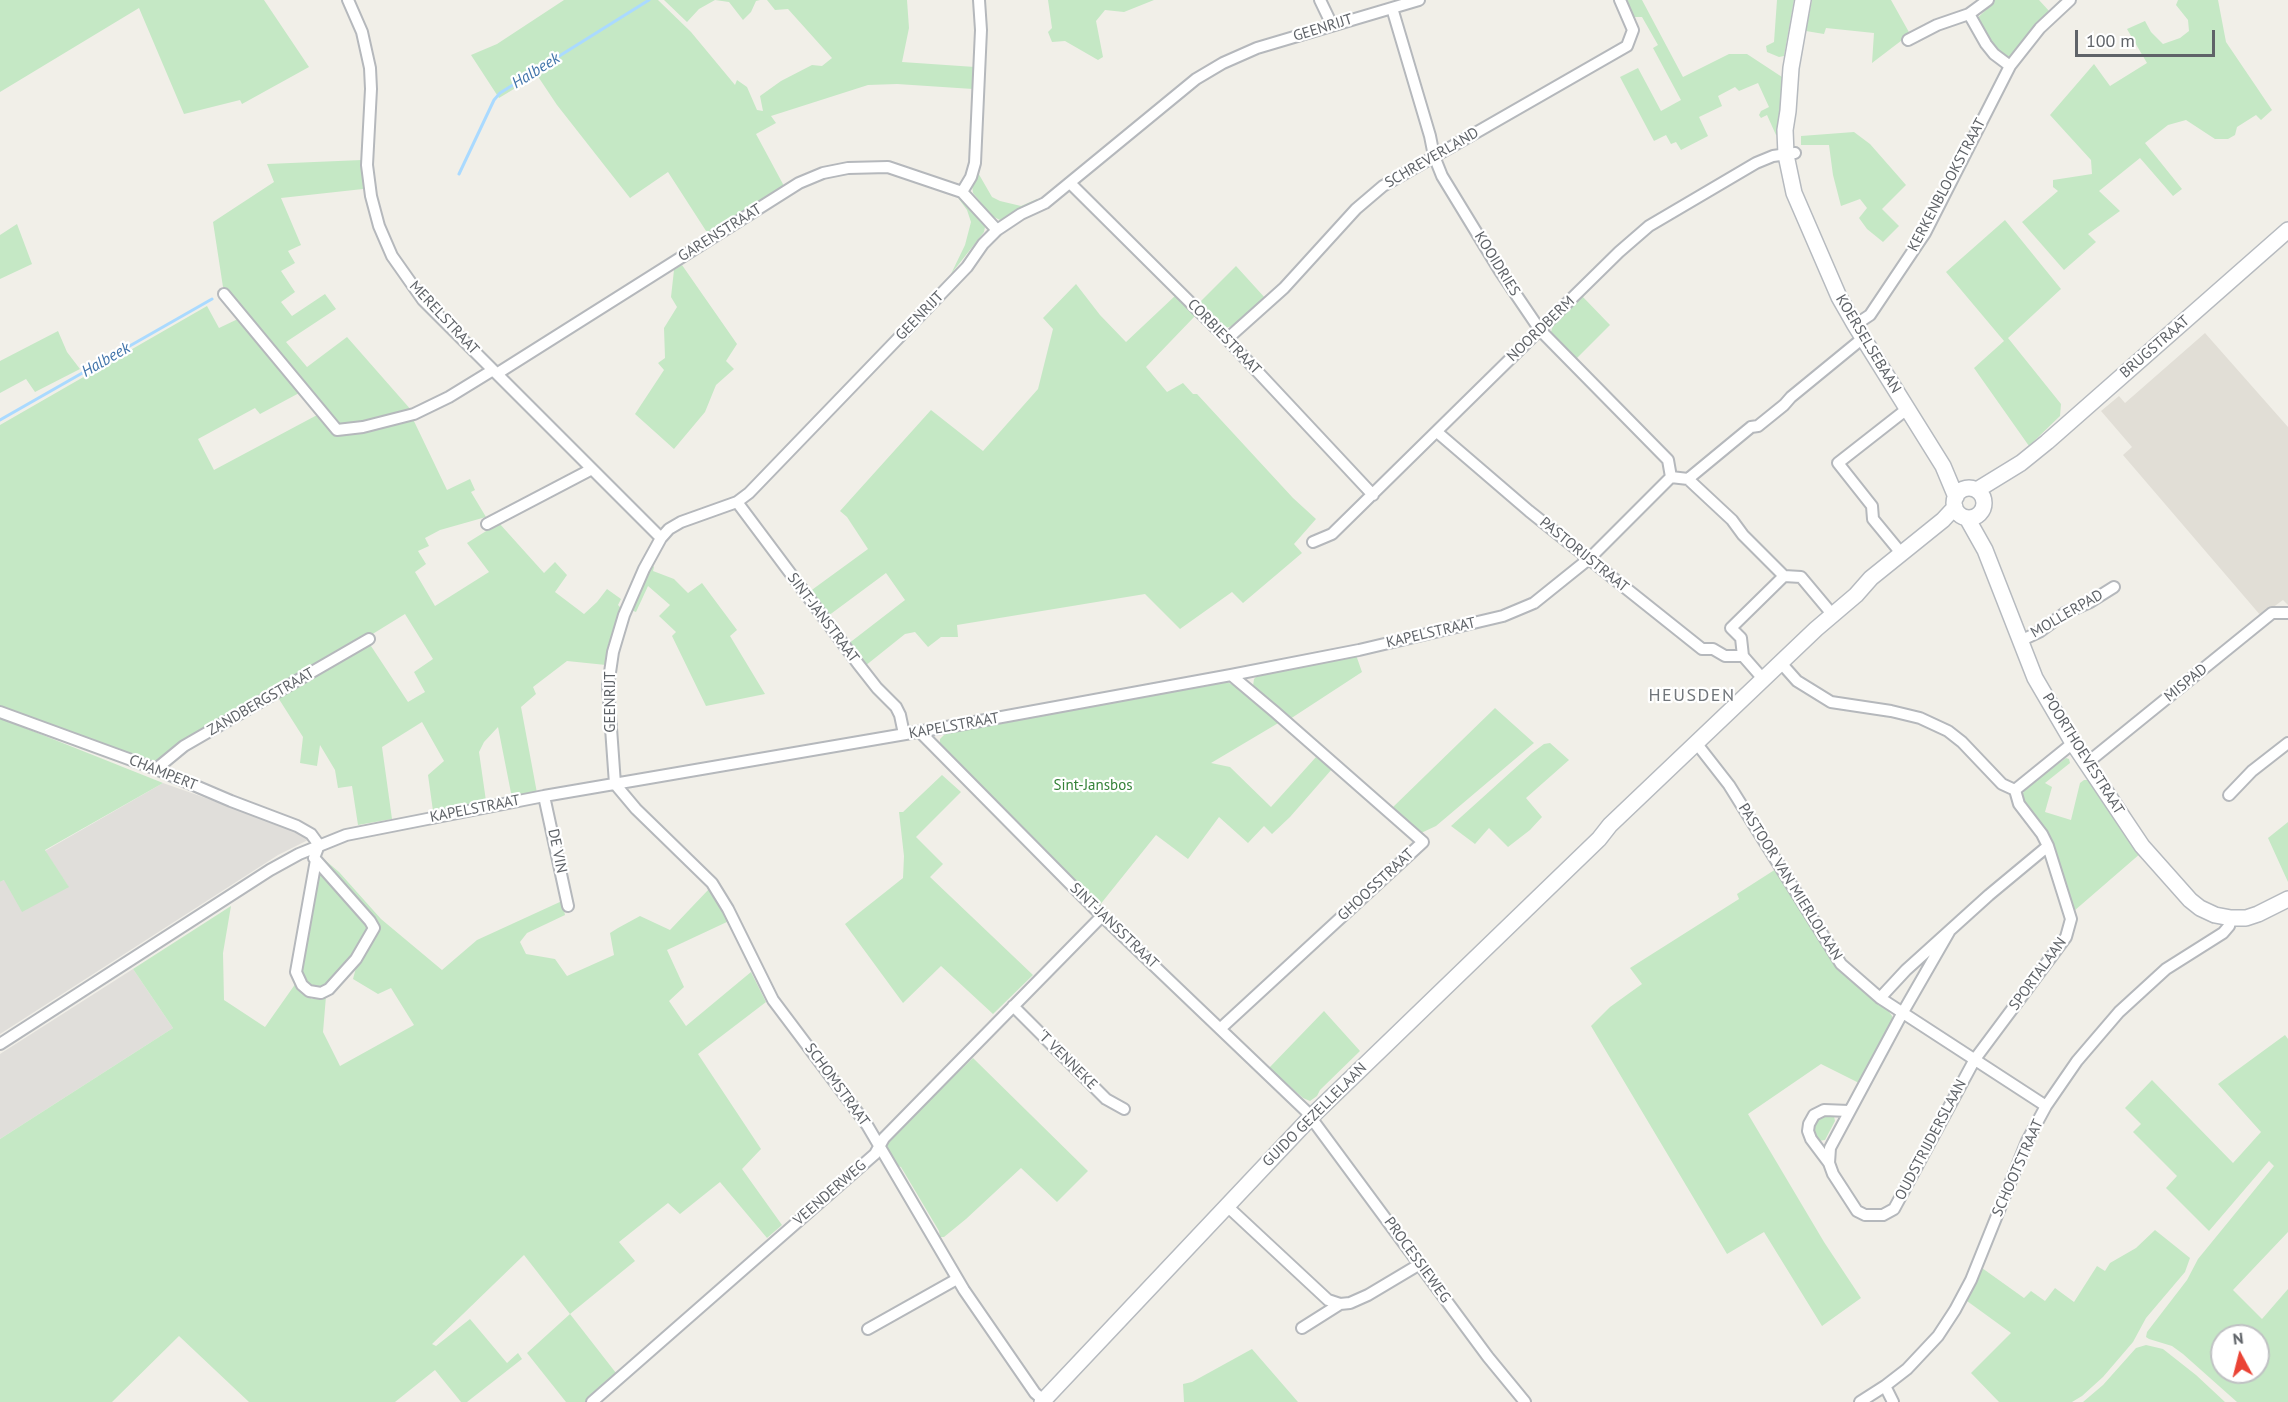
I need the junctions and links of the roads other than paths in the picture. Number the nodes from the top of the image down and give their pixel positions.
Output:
1 (348, 0) edge
2 (980, 0) edge
3 (1320, 0) edge
4 (1419, 0) edge
5 (1620, 0) edge
6 (1803, 0) edge
7 (1988, 0) edge
8 (2070, 0) edge
9 (1392, 8) junction
10 (1969, 14) junction
11 (1332, 25) junction
12 (1908, 40) dead end
13 (2010, 66) junction
14 (1791, 154) junction
15 (1434, 156) junction
16 (1070, 183) junction
17 (962, 192) junction
18 (997, 230) junction
19 (2288, 230) edge
20 (224, 294) dead end
21 (1540, 330) junction
22 (1859, 332) junction
23 (1227, 339) junction
24 (496, 371) junction
25 (1907, 409) junction
26 (1437, 432) junction
27 (592, 469) junction
28 (1671, 477) junction
29 (1688, 479) junction
30 (1373, 495) junction
31 (737, 502) junction
32 (1968, 504) junction
33 (487, 524) dead end
34 (661, 538) junction
35 (1313, 542) dead end
36 (1897, 549) junction
37 (1590, 558) junction
38 (1784, 576) junction
39 (2114, 587) dead end
40 (1856, 595) junction
41 (2288, 613) edge
42 (1832, 614) junction
43 (369, 639) dead end
44 (2020, 641) junction
45 (1743, 656) junction
46 (1781, 663) junction
47 (1231, 675) junction
48 (1764, 680) junction
49 (0, 712) edge
50 (920, 732) junction
51 (904, 734) junction
52 (2073, 743) junction
53 (2288, 743) edge
54 (1694, 747) junction
55 (2087, 763) junction
56 (156, 769) junction
57 (615, 784) junction
58 (2015, 790) junction
59 (2229, 795) dead end
60 (544, 796) junction
61 (320, 845) junction
62 (2048, 846) junction
63 (316, 860) junction
64 (2288, 899) edge
65 (568, 906) dead end
66 (1102, 916) junction
67 (2231, 918) junction
68 (1949, 932) junction
69 (1880, 998) junction
70 (1013, 1006) junction
71 (1902, 1012) junction
72 (1221, 1028) junction
73 (0, 1044) edge
74 (1975, 1059) junction
75 (2046, 1106) junction
76 (1124, 1109) dead end
77 (1849, 1111) junction
78 (1311, 1117) junction
79 (880, 1145) junction
80 (1829, 1163) junction
81 (1227, 1206) junction
82 (1420, 1264) junction
83 (957, 1279) junction
84 (1340, 1304) junction
85 (1302, 1328) dead end
86 (868, 1329) dead end
87 (1885, 1386) junction
88 (1876, 1399) edge
89 (1044, 1401) edge
90 (592, 1402) edge
91 (1525, 1402) edge
92 (1860, 1402) edge
93 (1893, 1402) edge

1 - 24 street, MERELSTRAAT
2 - 17 street
3 - 11 street
4 - 9 street, GEENRIJT
5 - 15 street, SCHREVERLAND
6 - 14 main road, KOERSELSEBAAN
7 - 10 street
8 - 13 street, KERKENBLOOKSTRAAT
9 - 11 street, GEENRIJT
9 - 15 street, KOOIDRIES
10 - 12 street
10 - 13 street
11 - 16 street, GEENRIJT
13 - 22 street, KERKENBLOOKSTRAAT
14 - 21 street, NOORDBERM
14 - 22 main road, KOERSELSEBAAN
15 - 21 street, KOOIDRIES
15 - 23 street, SCHREVERLAND
16 - 18 street, GEENRIJT
16 - 23 street, CORBIESTRAAT
17 - 18 street, GARENSTRAAT
17 - 24 street, GARENSTRAAT
18 - 31 street, GEENRIJT
19 - 32 main road, BRUGSTRAAT
20 - 24 street, GARENSTRAAT
21 - 26 street, NOORDBERM
21 - 28 street, KOOIDRIES
22 - 25 main road, KOERSELSEBAAN
22 - 29 street
23 - 30 street, CORBIESTRAAT
24 - 27 street, MERELSTRAAT
25 - 32 main road, KOERSELSEBAAN
25 - 36 street
26 - 30 street, NOORDBERM
26 - 37 street, PASTORIJSTRAAT
27 - 33 street
27 - 34 street, MERELSTRAAT
28 - 29 street
28 - 37 street, KAPELSTRAAT
29 - 38 street
30 - 35 street, NOORDBERM
31 - 34 street, GEENRIJT
31 - 51 street, SINT-JANSTRAAT
32 - 36 main road
32 - 40 main road
32 - 44 main road, POORTHOEVESTRAAT
34 - 57 street, GEENRIJT
36 - 40 main road
37 - 45 street, PASTORIJSTRAAT
37 - 47 street, KAPELSTRAAT
38 - 42 street
38 - 45 street
39 - 44 street, MOLLERPAD
40 - 42 main road, GUIDO GEZELLELAAN
41 - 55 street, MISPAD
42 - 46 main road, GUIDO GEZELLELAAN
43 - 56 street, ZANDBERGSTRAAT
44 - 52 main road, POORTHOEVESTRAAT
45 - 48 street
46 - 48 main road, GUIDO GEZELLELAAN
46 - 58 street
47 - 50 street, KAPELSTRAAT
47 - 72 street, GHOOSSTRAAT
48 - 54 main road, GUIDO GEZELLELAAN
49 - 56 street, CHAMPERT
50 - 51 street, KAPELSTRAAT
50 - 66 street, SINT-JANSSTRAAT
51 - 57 street, KAPELSTRAAT
52 - 55 main road, POORTHOEVESTRAAT
52 - 58 street
53 - 59 street
54 - 69 street, PASTOOR VAN MIERLOLAAN
54 - 78 main road, GUIDO GEZELLELAAN
55 - 67 main road, POORTHOEVESTRAAT
56 - 61 street, CHAMPERT
57 - 60 street, KAPELSTRAAT
57 - 79 street, SCHOMSTRAAT
58 - 62 street, SPORTALAAN
60 - 61 street, KAPELSTRAAT
60 - 65 street, DE VIN
61 - 63 street
61 - 73 street, KAPELSTRAAT
62 - 68 street
62 - 74 street, SPORTALAAN
63 - 63 street
64 - 67 main road
66 - 70 street, VEENDERWEG
66 - 72 street, SINT-JANSSTRAAT
67 - 75 street, SCHOOTSTRAAT
68 - 69 street
68 - 71 street
69 - 71 street, PASTOOR VAN MIERLOLAAN
70 - 76 street, 'T VENNEKE
70 - 79 street, VEENDERWEG
71 - 74 street, PASTOOR VAN MIERLOLAAN
71 - 77 street
72 - 78 street, SINT-JANSSTRAAT
74 - 75 street, PASTOOR VAN MIERLOLAAN
74 - 80 street, OUDSTRIJDERSLAAN
75 - 87 street, SCHOOTSTRAAT
77 - 80 street
77 - 80 street, OUDSTRIJDERSLAAN
78 - 81 main road, GUIDO GEZELLELAAN
78 - 82 street, PROCESSIEWEG
79 - 83 street, SCHOMSTRAAT
79 - 90 street, VEENDERWEG
81 - 84 street
81 - 89 main road, GUIDO GEZELLELAAN
82 - 84 street
82 - 91 street, PROCESSIEWEG
83 - 86 street
83 - 89 street, SCHOMSTRAAT
84 - 85 street
87 - 88 street, SCHOOTSTRAAT
87 - 93 street
88 - 92 street, SCHOOTSTRAAT

